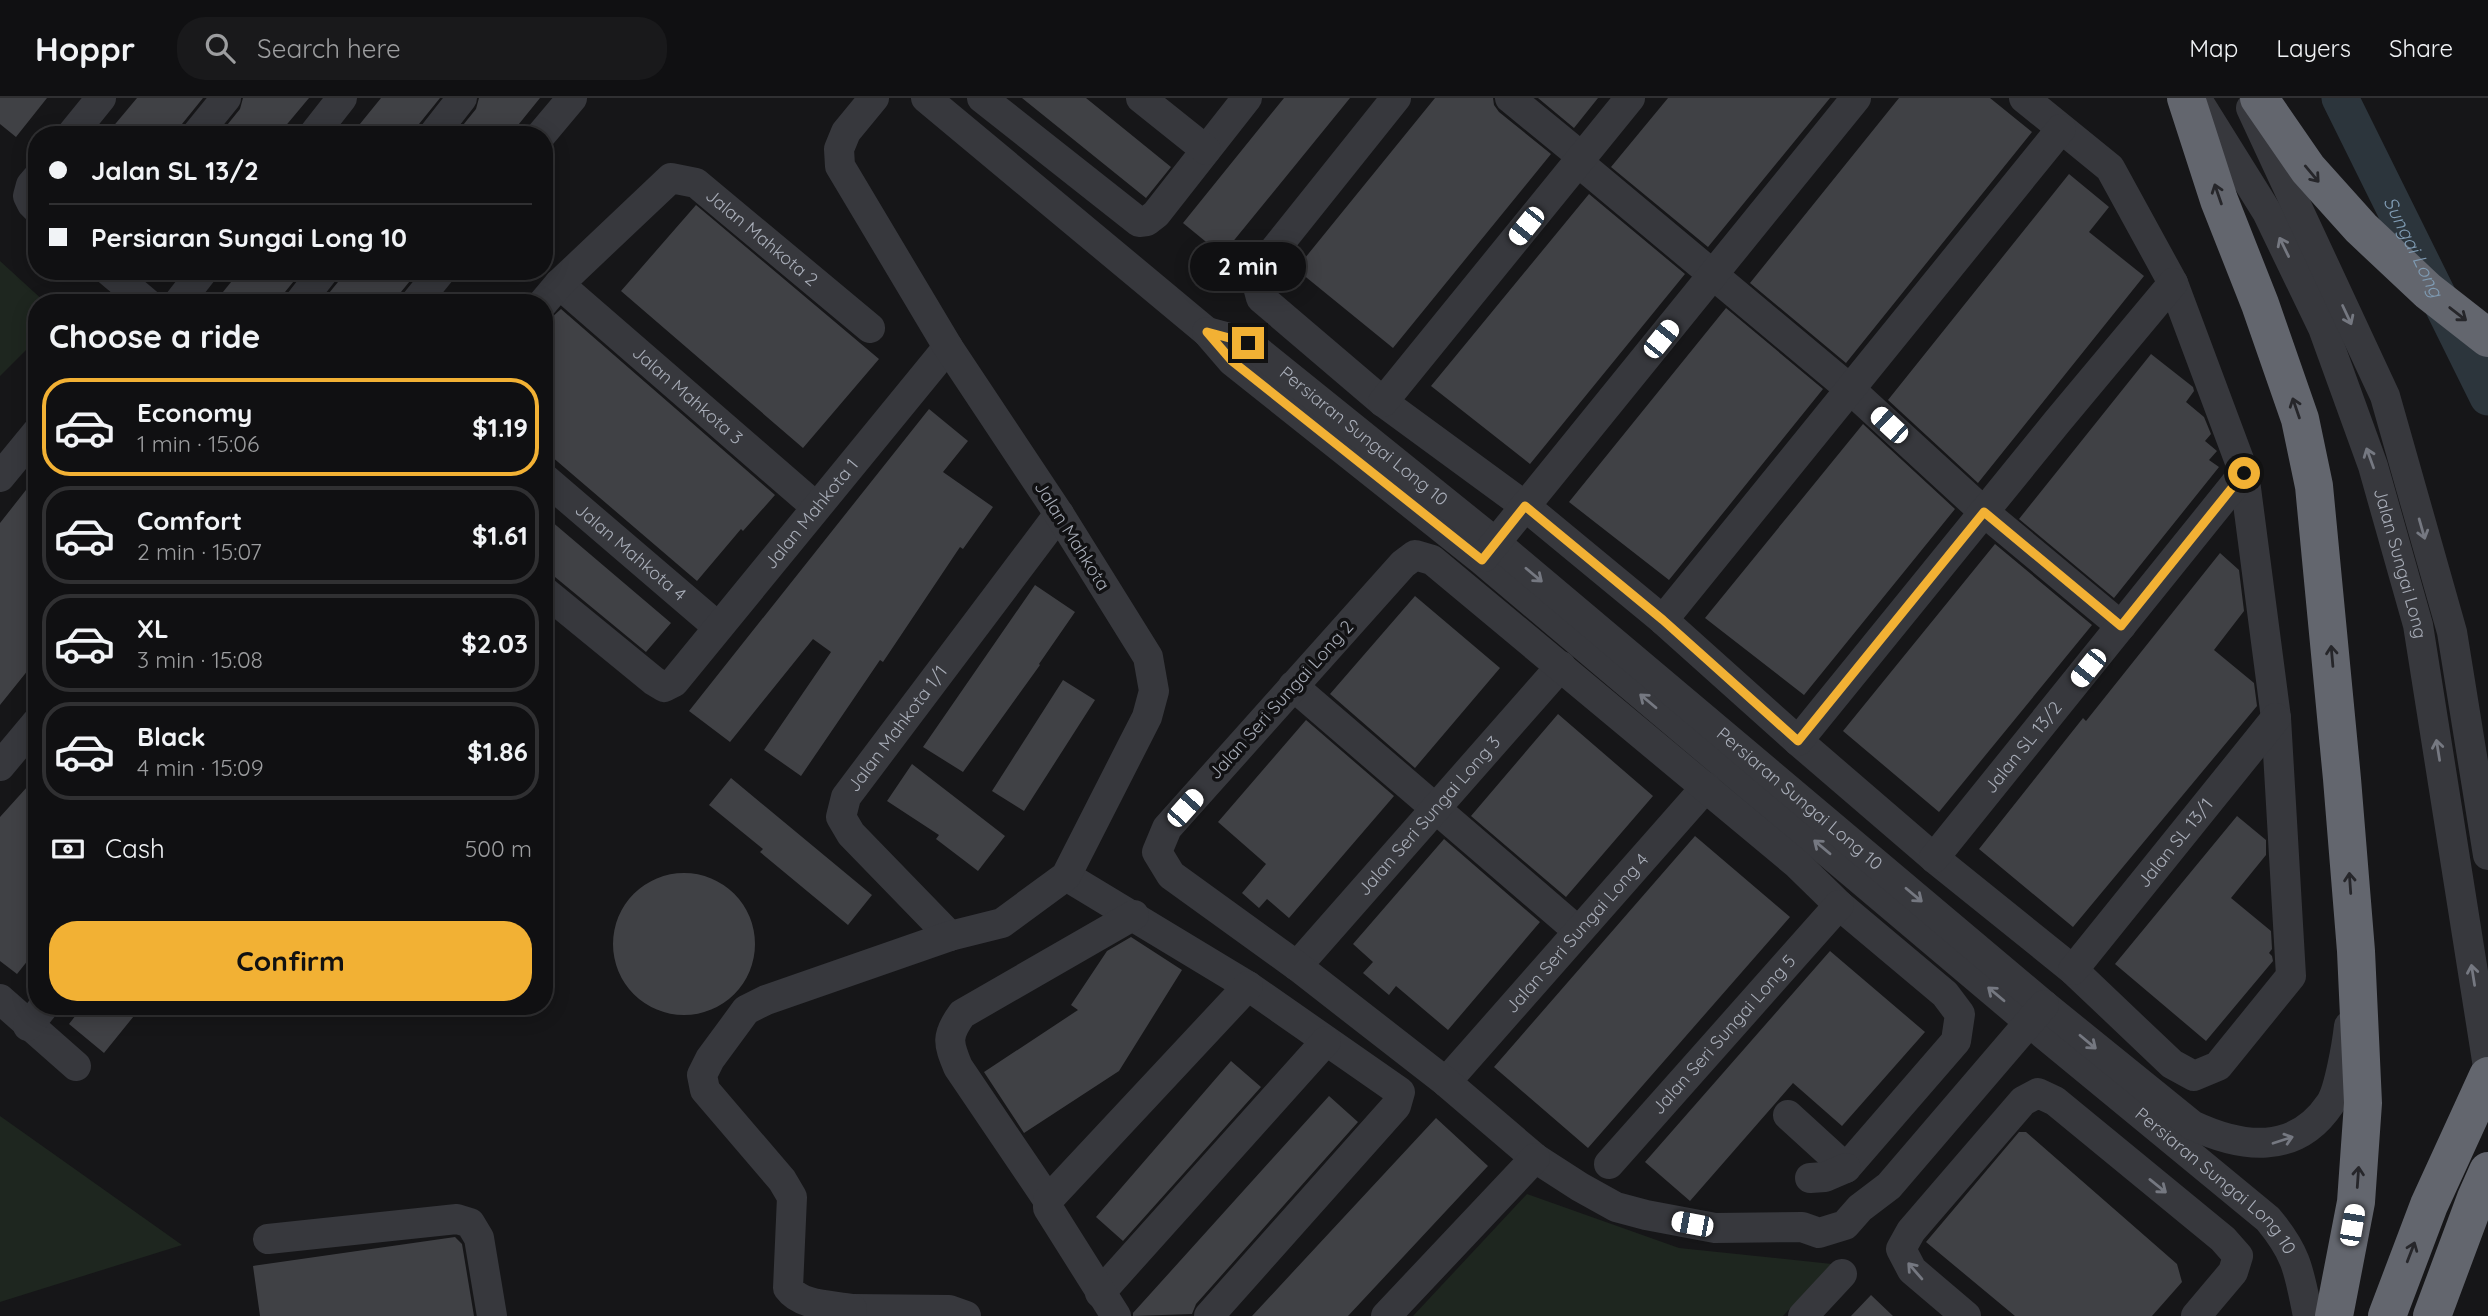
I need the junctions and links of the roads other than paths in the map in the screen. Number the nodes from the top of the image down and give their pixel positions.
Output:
1 (101, 98) edge
2 (226, 98) edge
3 (342, 98) edge
4 (462, 98) edge
5 (572, 98) edge
6 (874, 98) edge
7 (926, 98) edge
8 (982, 98) edge
9 (1141, 98) edge
10 (1247, 98) edge
11 (1396, 98) edge
12 (1510, 98) edge
13 (1630, 98) edge
14 (1856, 98) edge
15 (2024, 98) edge
16 (2186, 98) edge
17 (2196, 98) edge
18 (2246, 98) edge
19 (2259, 98) edge
20 (78, 126) edge
21 (203, 126) edge
22 (320, 126) edge
23 (440, 126) edge
24 (549, 126) edge
25 (2061, 129) junction
26 (1206, 150) junction
27 (1580, 159) junction
28 (1714, 274) junction
29 (119, 280) edge
30 (197, 280) edge
31 (317, 280) edge
32 (434, 280) edge
33 (2173, 283) junction
34 (134, 294) edge
35 (185, 294) edge
36 (306, 294) edge
37 (422, 294) edge
38 (551, 294) edge
39 (553, 296) edge
40 (870, 328) dead end
41 (2488, 338) edge
42 (948, 347) junction
43 (1850, 390) junction
44 (1383, 402) junction
45 (28, 443) edge
46 (2244, 473) junction
47 (0, 477) edge
48 (553, 486) edge
49 (816, 506) junction
50 (1525, 506) junction
51 (1984, 512) junction
52 (1059, 514) junction
53 (1489, 552) junction
54 (553, 598) edge
55 (1663, 620) junction
56 (2121, 626) junction
57 (718, 627) junction
58 (1561, 666) junction
59 (1293, 686) junction
60 (2276, 718) junction
61 (28, 733) edge
62 (1798, 741) junction
63 (0, 766) edge
64 (1706, 787) junction
65 (1436, 808) junction
66 (2488, 855) edge
67 (1934, 858) junction
68 (1066, 876) junction
69 (1839, 905) junction
70 (1134, 915) junction
71 (1578, 931) junction
72 (950, 936) junction
73 (2356, 951) junction
74 (1297, 966) junction
75 (2073, 970) junction
76 (1248, 986) junction
77 (0, 999) edge
78 (28, 1012) edge
79 (2036, 1013) junction
80 (36, 1016) edge
81 (1326, 1041) junction
82 (76, 1066) dead end
83 (2488, 1067) edge
84 (2488, 1076) edge
85 (1446, 1082) junction
86 (2133, 1108) junction
87 (1788, 1115) dead end
88 (2105, 1143) junction
89 (1535, 1158) junction
90 (1609, 1164) dead end
91 (1846, 1168) junction
92 (2488, 1171) edge
93 (1810, 1178) dead end
94 (1048, 1200) junction
95 (268, 1239) dead end
96 (1842, 1274) dead end
97 (1108, 1304) edge
98 (851, 1312) edge
99 (492, 1316) edge
100 (966, 1316) edge
101 (1209, 1316) edge
102 (1386, 1316) edge
103 (1803, 1316) edge
104 (1966, 1316) edge
105 (2196, 1316) edge
106 (2308, 1316) edge
107 (2334, 1316) edge
108 (2387, 1316) edge
109 (2432, 1316) edge

1 - 20 street
2 - 21 street
3 - 22 street
4 - 23 street
5 - 24 street
6 - 42 street, Jalan Mahkota
7 - 53 street, Persiaran Sungai Long 10
8 - 26 street
9 - 26 street
10 - 26 street
11 - 44 street
12 - 27 street
13 - 27 street
14 - 28 street
15 - 25 street
73 -> 16 highway
83 -> 17 street, Jalan Sungai Long
18 -> 66 street, Jalan Sungai Long
19 -> 41 highway
25 - 33 street
25 - 43 street
27 - 28 street
27 - 44 street
28 - 43 street
28 - 50 street
29 - 34 street
30 - 35 street
31 - 36 street
32 - 37 street
33 - 46 street
33 - 51 street
38 - 40 street, Jalan Mahkota 2
39 - 49 street, Jalan Mahkota 3
42 - 49 street, Jalan Mahkota 1
42 - 52 street, Jalan Mahkota
43 - 51 street
43 - 55 street
44 - 50 street
45 - 47 street
46 - 56 street, Jalan SL 13/2
46 - 60 street
48 - 57 street, Jalan Mahkota 4
49 - 57 street, Jalan Mahkota 1
50 - 53 street
50 - 55 street
51 - 56 street
51 - 62 street
52 - 68 street, Jalan Mahkota
52 - 72 street, Jalan Mahkota 1/1
53 - 79 street, Persiaran Sungai Long 10
54 - 57 street, Jalan Mahkota 1
55 - 62 street
56 - 67 street, Jalan SL 13/2
58 - 59 street, Jalan Seri Sungai Long 2
58 - 64 street
58 - 65 street, Jalan Seri Sungai Long 3
59 - 65 street
59 - 74 street, Jalan Seri Sungai Long 2
60 - 75 street, Jalan SL 13/1
60 - 75 street
61 - 63 street
62 - 67 street
64 - 69 street
64 - 71 street, Jalan Seri Sungai Long 4
65 - 71 street
65 - 74 street, Jalan Seri Sungai Long 3
67 - 75 street
68 - 70 street
68 - 72 street, Jalan Mahkota
69 - 90 street, Jalan Seri Sungai Long 5
69 - 91 street
70 - 76 street
70 - 94 street
71 - 85 street, Jalan Seri Sungai Long 4
72 - 98 street, Jalan Mahkota
79 -> 73 street, Persiaran Sungai Long 10
107 -> 73 highway
74 - 85 street
76 - 81 street
76 - 94 street
77 - 78 street
79 - 86 street, Persiaran Sungai Long 10
79 - 89 street
80 - 82 street
81 - 97 street
81 - 101 street
108 -> 84 highway
85 - 89 street
86 - 88 street
86 - 106 street, Persiaran Sungai Long 10
87 - 91 street
104 -> 88 street
88 -> 105 street
89 - 102 street
91 - 93 street
92 - 109 highway
94 - 97 street
95 - 99 street
96 - 103 street
98 - 100 street, Jalan Mahkota

